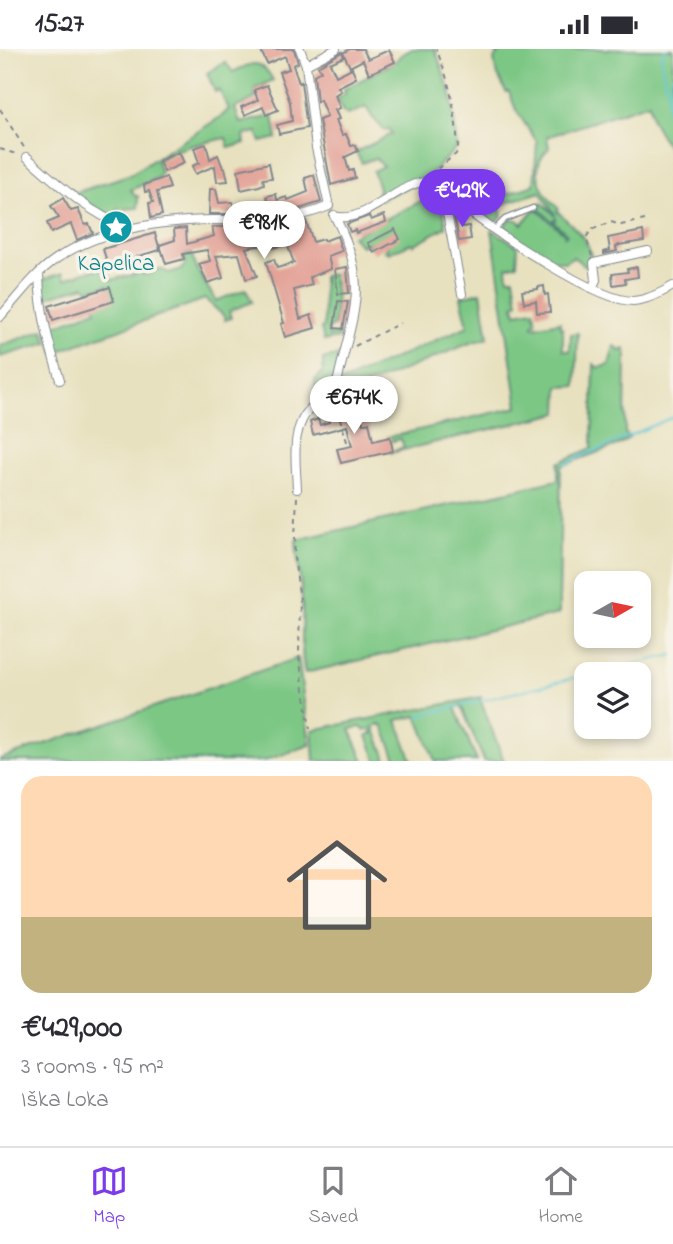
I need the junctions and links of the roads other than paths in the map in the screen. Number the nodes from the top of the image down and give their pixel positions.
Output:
1 (300, 49) edge
2 (336, 49) edge
3 (306, 65) junction
4 (27, 157) road end
5 (443, 191) junction
6 (330, 206) junction
7 (533, 208) dead end
8 (334, 216) junction
9 (128, 228) junction
10 (495, 229) junction
11 (648, 251) dead end
12 (39, 274) junction
13 (673, 286) edge
14 (592, 288) junction
15 (462, 294) dead end
16 (0, 317) edge
17 (60, 380) dead end
18 (297, 489) road end

1 - 3 street
2 - 3 street
3 - 6 street
4 - 9 street
5 - 8 street
5 - 10 street
5 - 15 street
6 - 8 street
6 - 9 street
7 - 10 lane
8 - 18 street
9 - 12 street
10 - 14 street
11 - 14 street
12 - 16 street
12 - 17 street
13 - 14 street

